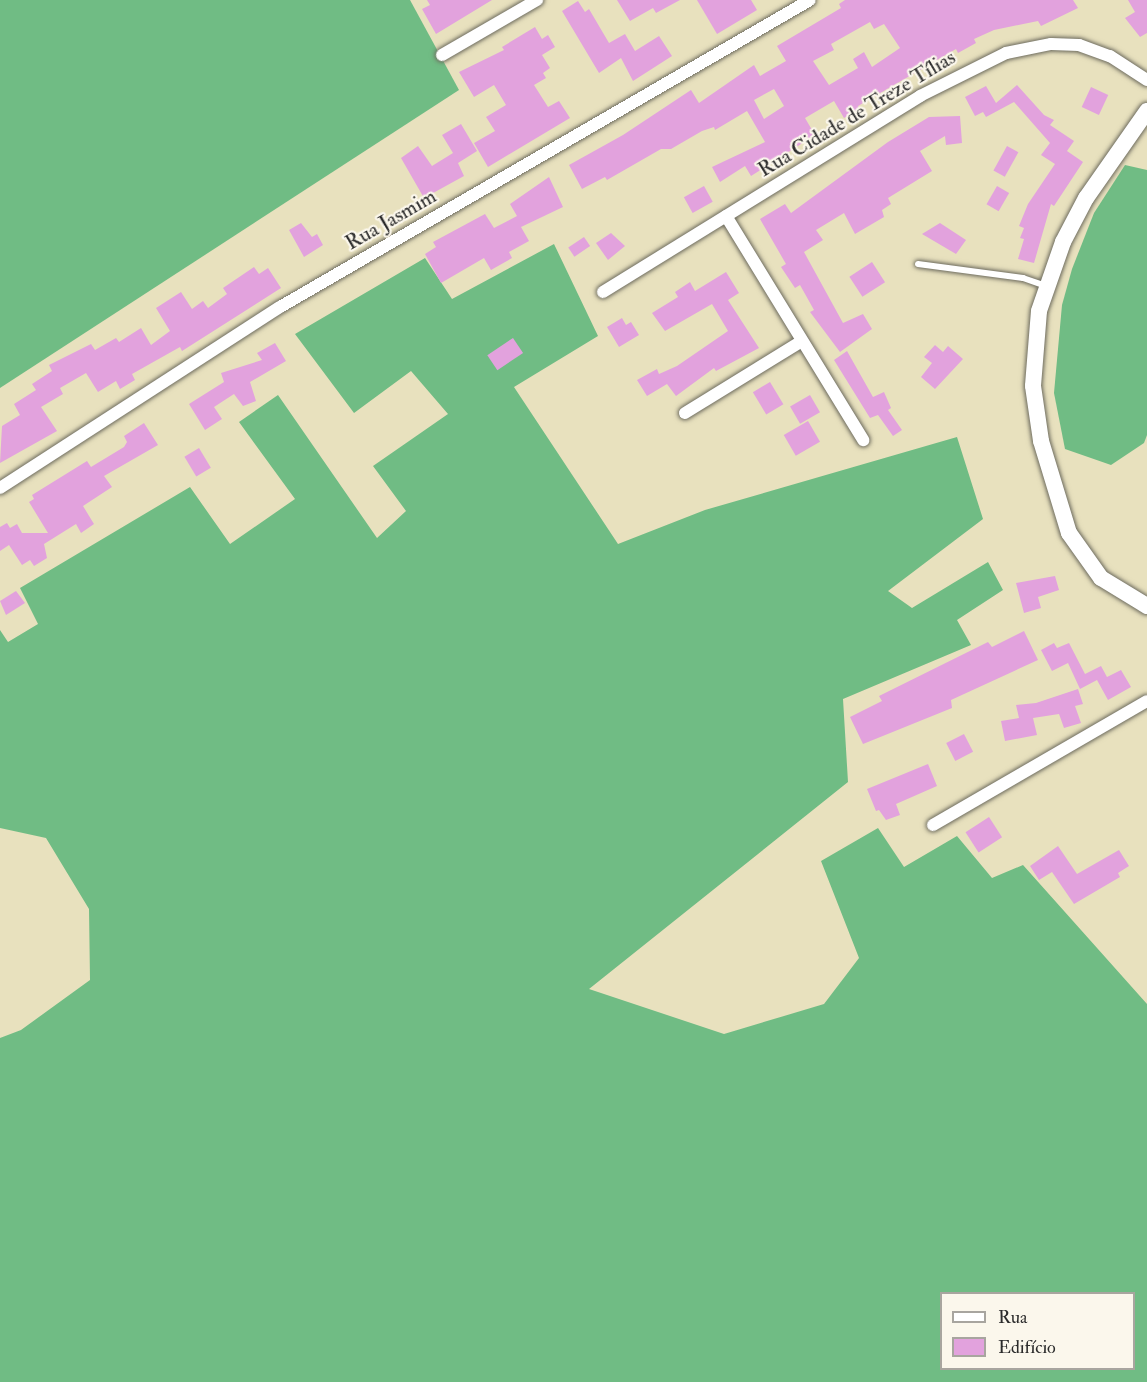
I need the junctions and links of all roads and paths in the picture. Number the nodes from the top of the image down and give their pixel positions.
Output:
1 (537, 0) edge
2 (810, 0) edge
3 (442, 55) dead end
4 (1147, 80) edge
5 (1147, 111) edge
6 (726, 216) junction
7 (918, 264) dead end
8 (1047, 286) junction
9 (603, 292) dead end
10 (802, 341) junction
11 (685, 412) dead end
12 (863, 440) dead end
13 (0, 488) edge
14 (1147, 606) edge
15 (1147, 701) edge
16 (933, 825) dead end

1 - 3 street
2 - 13 street, Rua Jasmim
4 - 6 street, Rua Cidade de Treze Tílias
5 - 8 main road
6 - 9 street, Rua Cidade de Treze Tílias
6 - 10 street
7 - 8 lane
8 - 14 main road
10 - 11 street
10 - 12 street
15 - 16 street

